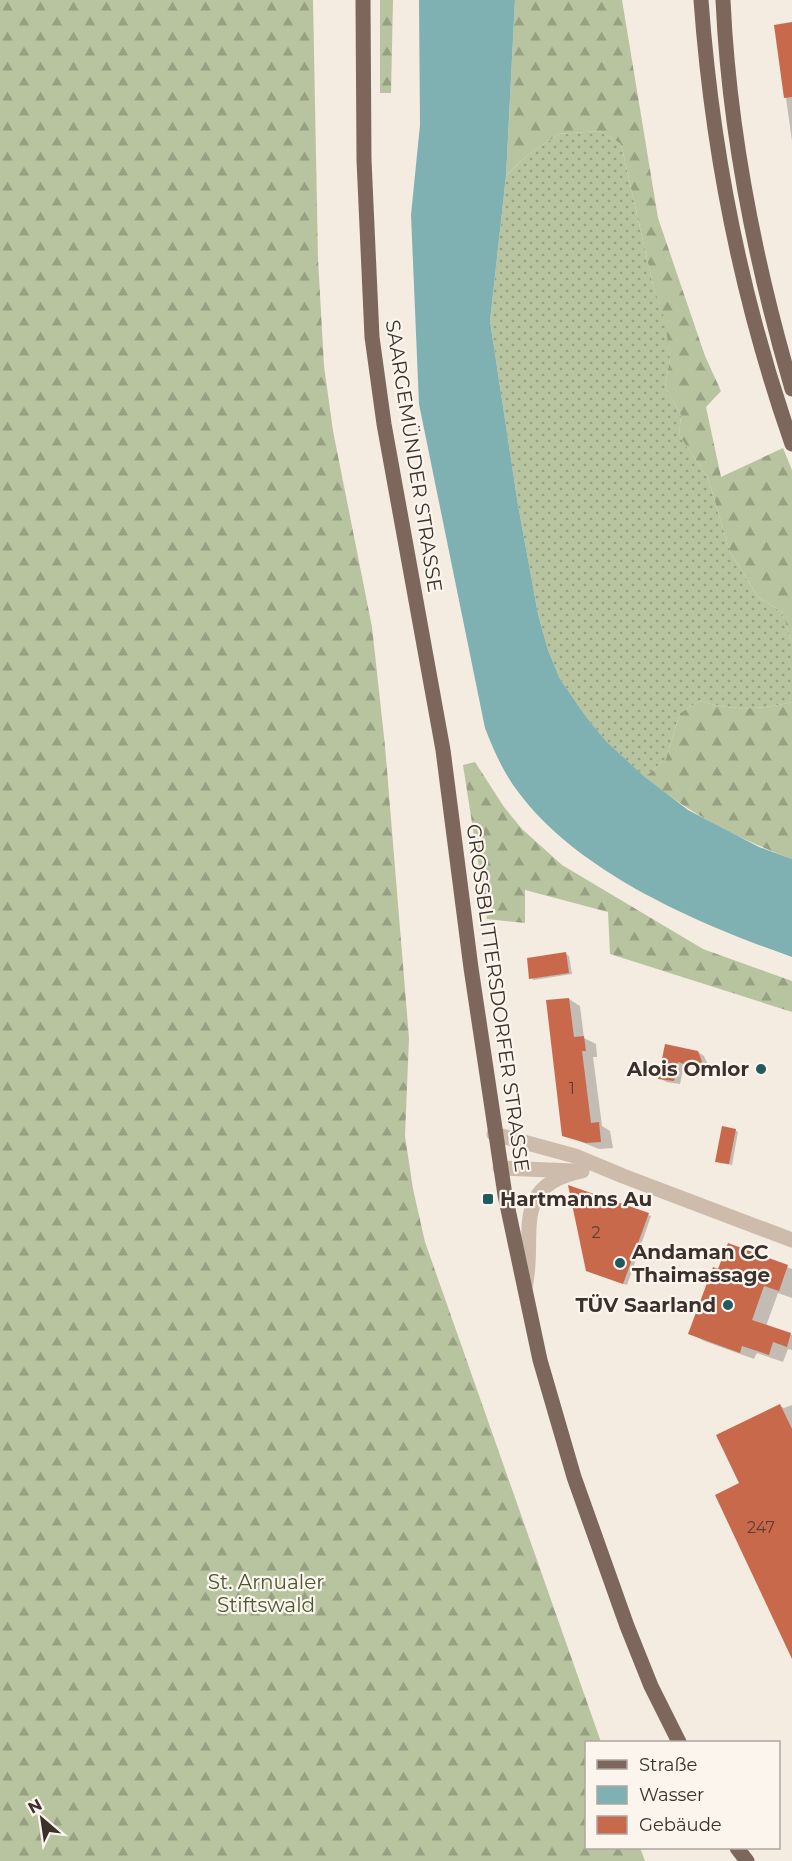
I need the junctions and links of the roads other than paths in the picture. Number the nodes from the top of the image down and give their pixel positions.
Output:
1 (363, 0) edge
2 (701, 0) edge
3 (723, 0) edge
4 (792, 389) edge
5 (788, 422) edge
6 (792, 444) edge
7 (428, 665) joint
8 (494, 1134) junction
9 (500, 1168) junction
10 (582, 1171) junction
11 (623, 1176) junction
12 (792, 1240) edge
13 (525, 1287) junction
14 (678, 1741) edge
15 (738, 1849) edge
16 (747, 1861) edge

1 - 7 main road, SAARGEMÜNDER STRASSE
2 - 5 main road
3 - 4 main road
5 - 6 main road
7 - 8 main road, GROSSBLITTERSDORFER STRASSE
8 - 9 main road, GROSSBLITTERSDORFER STRASSE
8 - 11 street
9 - 10 street
9 - 13 main road, GROSSBLITTERSDORFER STRASSE
10 - 11 street
10 - 13 street
11 - 12 street
13 - 14 main road, GROSSBLITTERSDORFER STRASSE
15 - 16 main road

